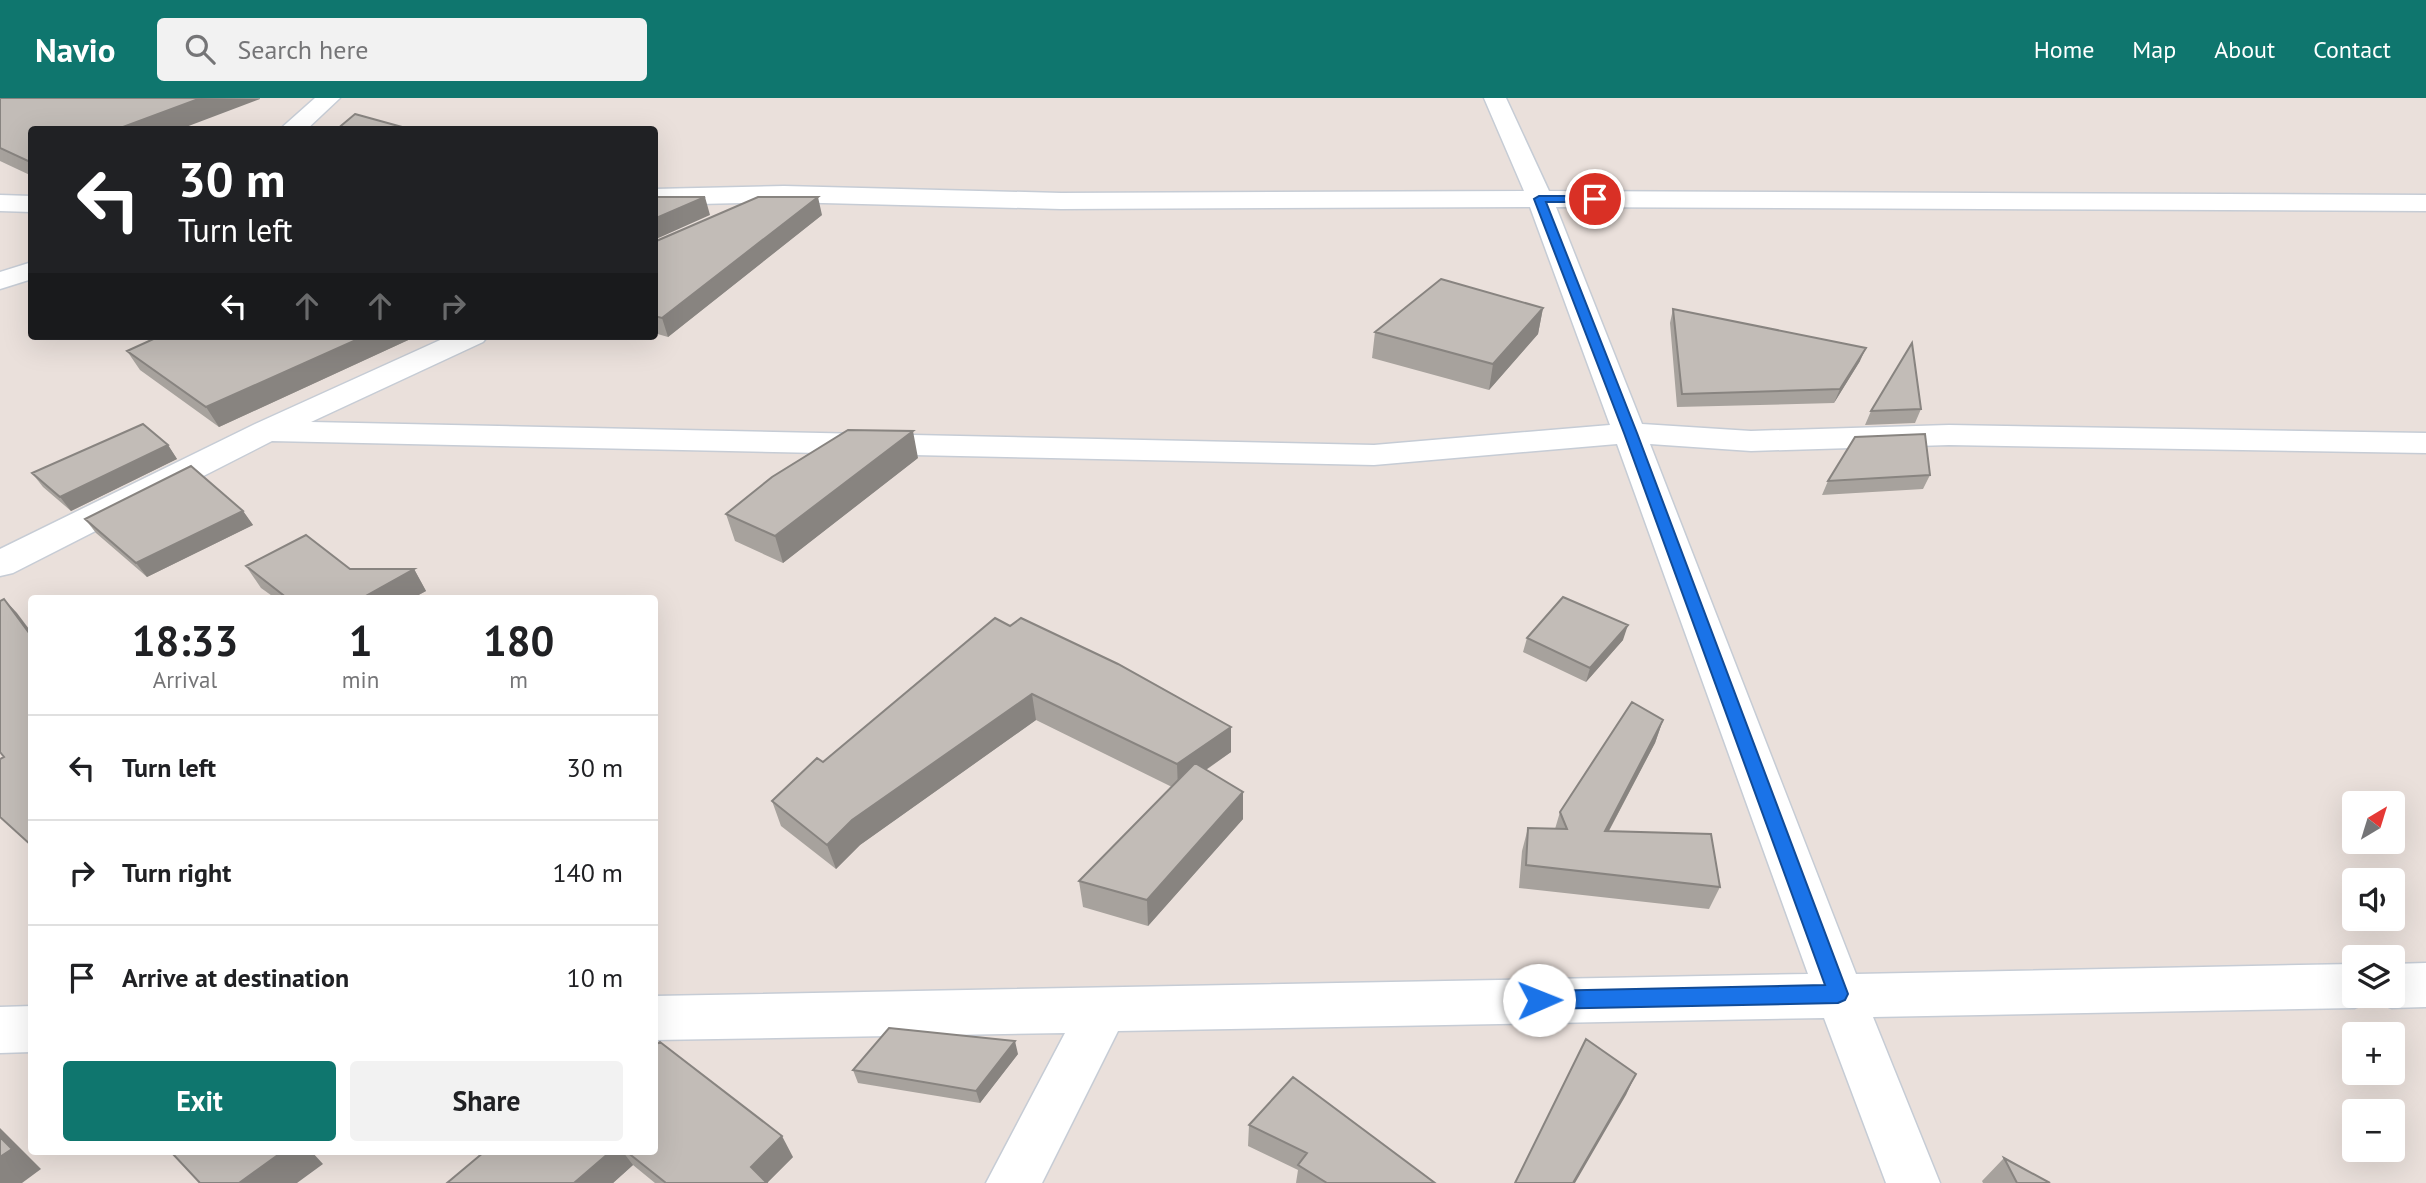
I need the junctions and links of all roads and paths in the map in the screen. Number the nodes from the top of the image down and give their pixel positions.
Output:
1 (329, 98) edge
2 (1495, 98) edge
3 (296, 126) edge
4 (784, 194) junction
5 (658, 197) edge
6 (1539, 199) junction
7 (0, 203) edge
8 (2426, 203) edge
9 (28, 204) edge
10 (725, 220) edge
11 (28, 271) edge
12 (0, 281) edge
13 (464, 340) edge
14 (266, 431) junction
15 (1630, 433) junction
16 (2426, 443) edge
17 (0, 564) edge
18 (2426, 985) edge
19 (2342, 986) edge
20 (2405, 986) edge
21 (1838, 994) junction
22 (1104, 1009) junction
23 (658, 1017) edge
24 (0, 1030) edge
25 (28, 1030) edge
26 (1013, 1183) edge
27 (1913, 1183) edge

1 - 3 street
2 - 6 street
4 - 5 street
4 - 6 street
4 - 10 street
6 - 8 street
6 - 15 street
7 - 9 street
11 - 12 street
13 - 14 street
14 - 15 street
14 - 17 street
15 - 16 street
15 - 21 street
18 - 20 street
19 - 21 street
21 - 22 street
21 - 27 street
22 - 23 street
22 - 26 street
24 - 25 street

